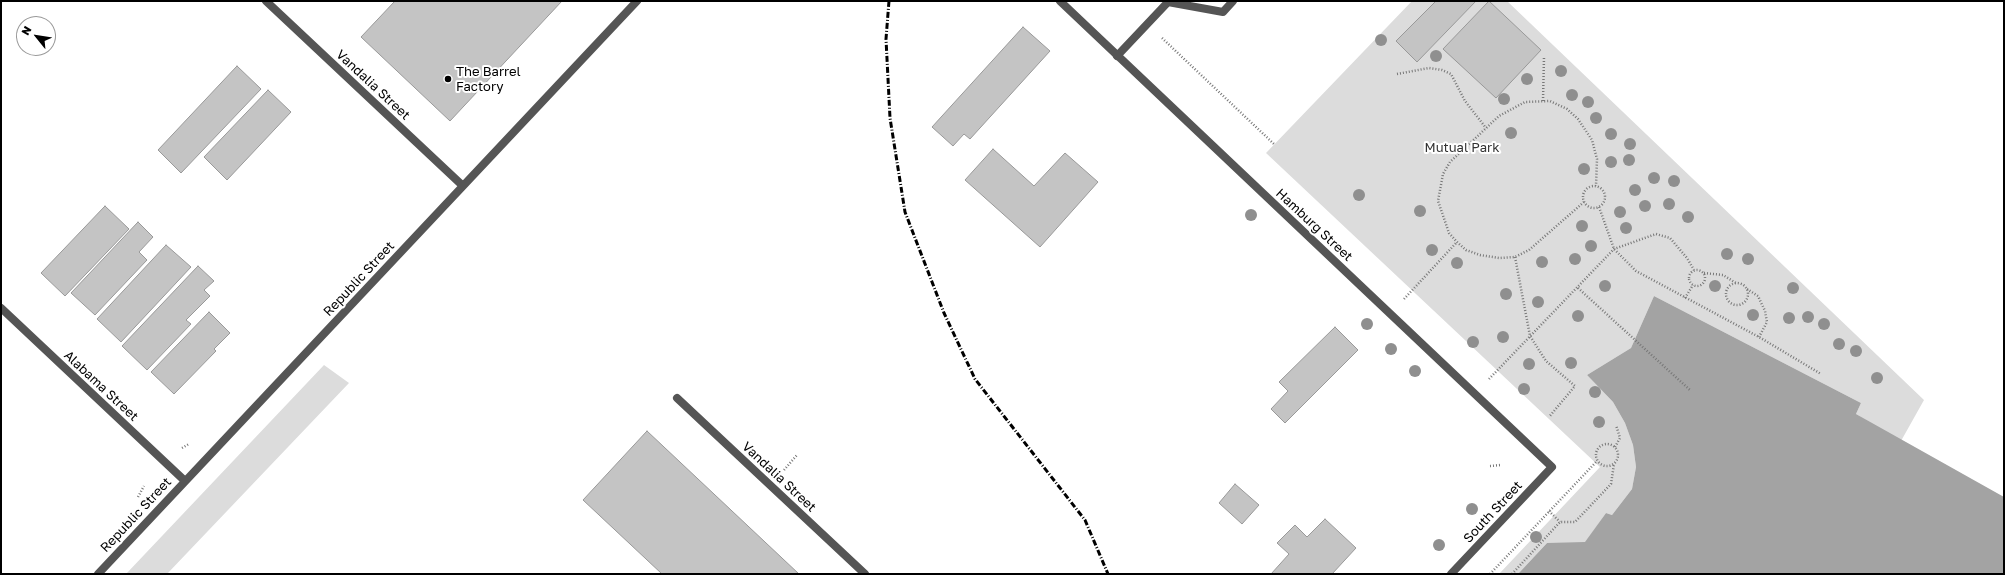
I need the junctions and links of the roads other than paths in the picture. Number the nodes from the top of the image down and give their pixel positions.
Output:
1 (266, 1) edge
2 (637, 1) edge
3 (1060, 1) edge
4 (1233, 1) edge
5 (1117, 56) junction
6 (463, 186) junction
7 (1, 308) edge
8 (677, 398) dead end
9 (1552, 467) joint
10 (185, 481) junction
11 (98, 574) edge
12 (865, 574) edge
13 (1451, 574) edge

1 - 6 street, Vandalia Street
2 - 6 street, Republic Street
3 - 5 street, Hamburg Street
4 - 5 street
5 - 9 street, Hamburg Street
6 - 10 street, Republic Street
7 - 10 street, Alabama Street
8 - 12 street, Vandalia Street
9 - 13 street, South Street
10 - 11 street, Republic Street

